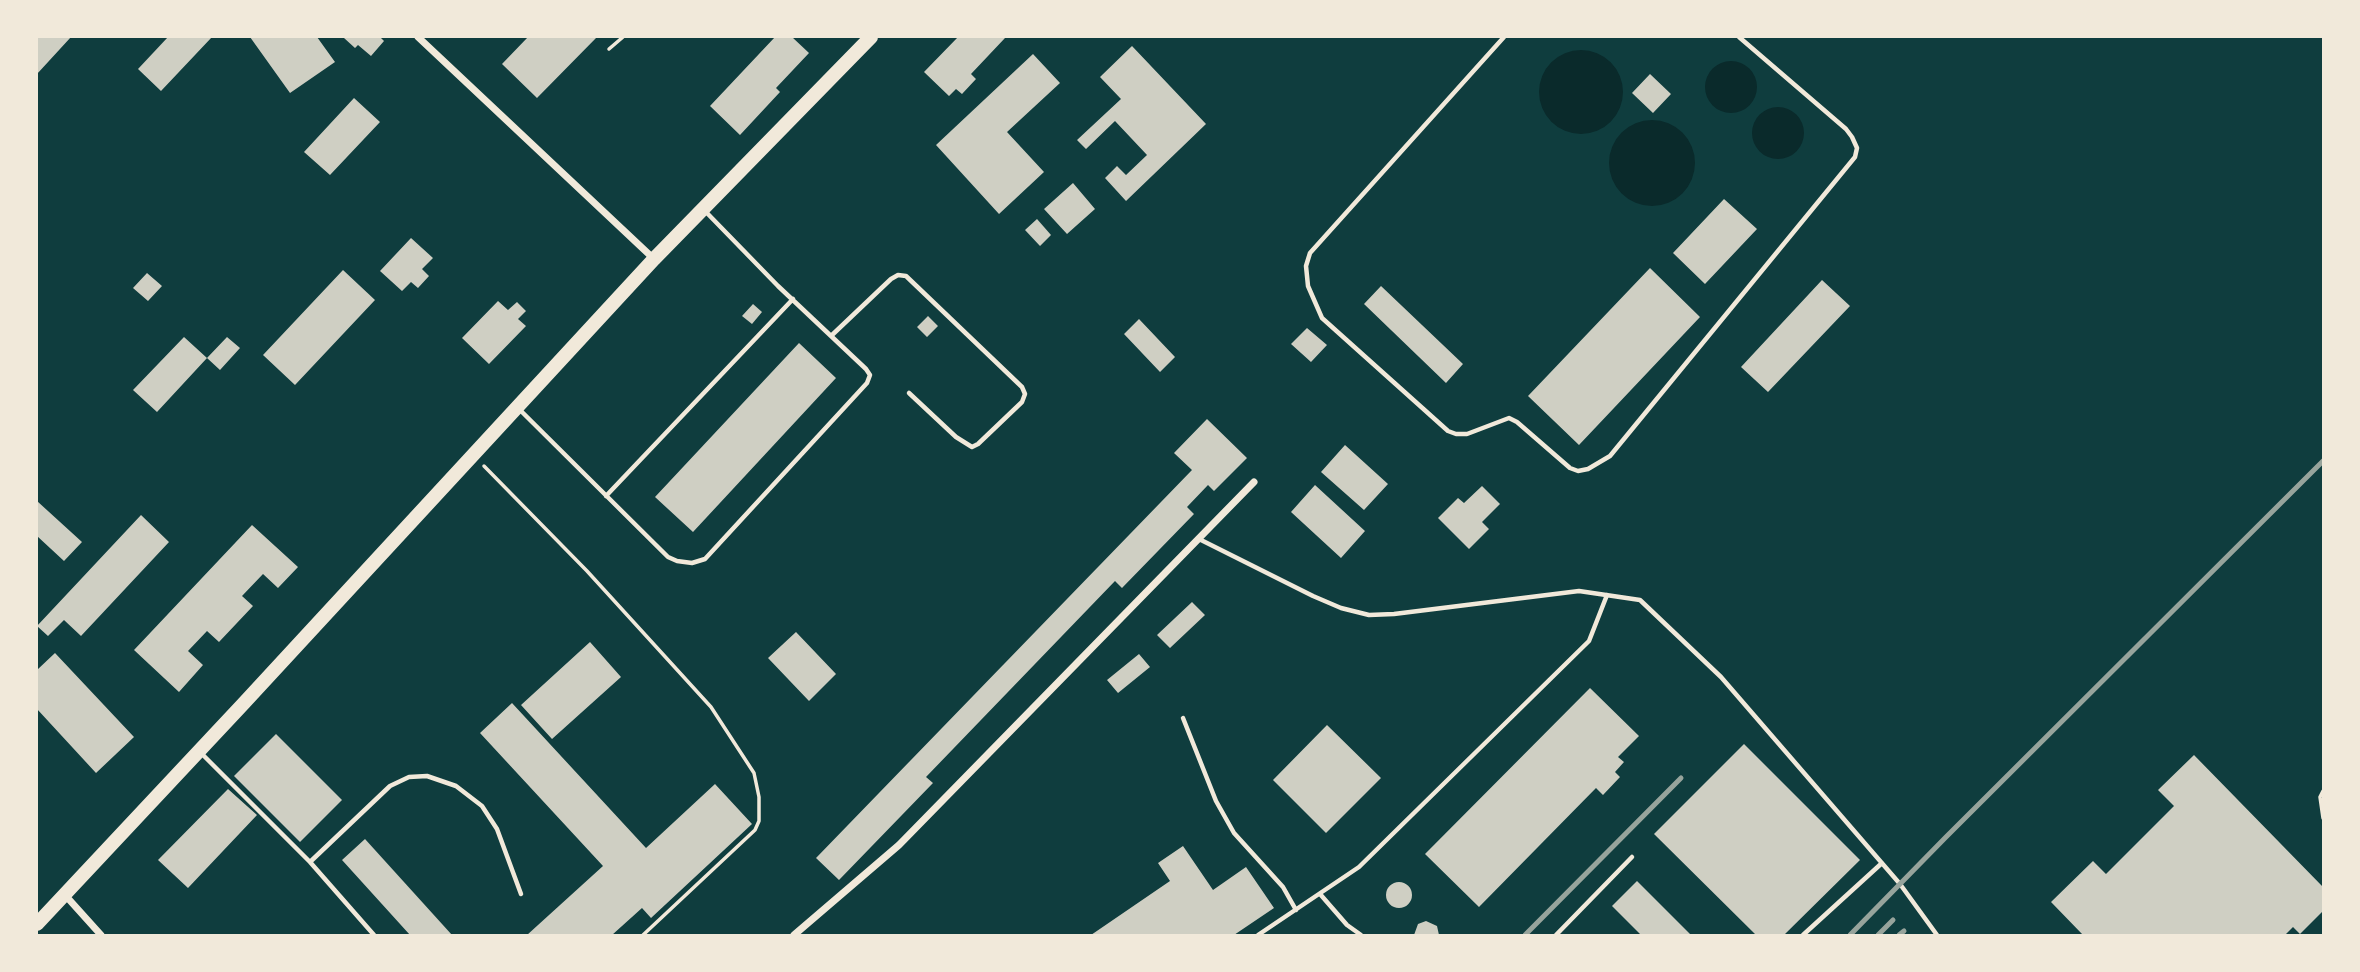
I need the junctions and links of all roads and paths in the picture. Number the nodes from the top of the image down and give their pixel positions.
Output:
1 (418, 37) edge
2 (622, 37) edge
3 (871, 37) edge
4 (1504, 37) edge
5 (1739, 37) edge
6 (610, 49) dead end
7 (703, 208) junction
8 (654, 259) junction
9 (793, 299) junction
10 (831, 336) junction
11 (909, 394) dead end
12 (517, 407) junction
13 (473, 455) junction
14 (1254, 482) dead end
15 (606, 496) junction
16 (1199, 539) junction
17 (1607, 595) junction
18 (1183, 718) dead end
19 (199, 751) junction
20 (2323, 792) edge
21 (2323, 818) edge
22 (1632, 857) dead end
23 (310, 862) junction
24 (1882, 863) junction
25 (64, 894) junction
26 (521, 894) dead end
27 (1319, 894) junction
28 (1296, 910) junction
29 (37, 924) edge
30 (101, 935) edge
31 (374, 935) edge
32 (643, 935) edge
33 (794, 935) edge
34 (1258, 935) edge
35 (1361, 935) edge
36 (1556, 935) edge
37 (1803, 935) edge
38 (1937, 935) edge

1 - 8 street
2 - 6 path
3 - 7 main road
4 - 5 lane
7 - 8 main road
7 - 9 lane
8 - 12 main road
9 - 10 lane
9 - 15 lane
10 - 11 lane
10 - 15 lane
12 - 13 main road
12 - 15 lane
13 - 19 main road
13 - 32 path
14 - 16 street
16 - 17 lane
16 - 33 street
17 - 24 lane
17 - 27 lane
18 - 28 lane
19 - 23 lane
19 - 25 main road
20 - 21 path
22 - 36 lane
23 - 26 lane
23 - 31 lane
24 - 37 lane
24 - 38 lane
25 - 29 main road
25 - 30 street
27 - 28 lane
27 - 35 lane
28 - 34 lane

